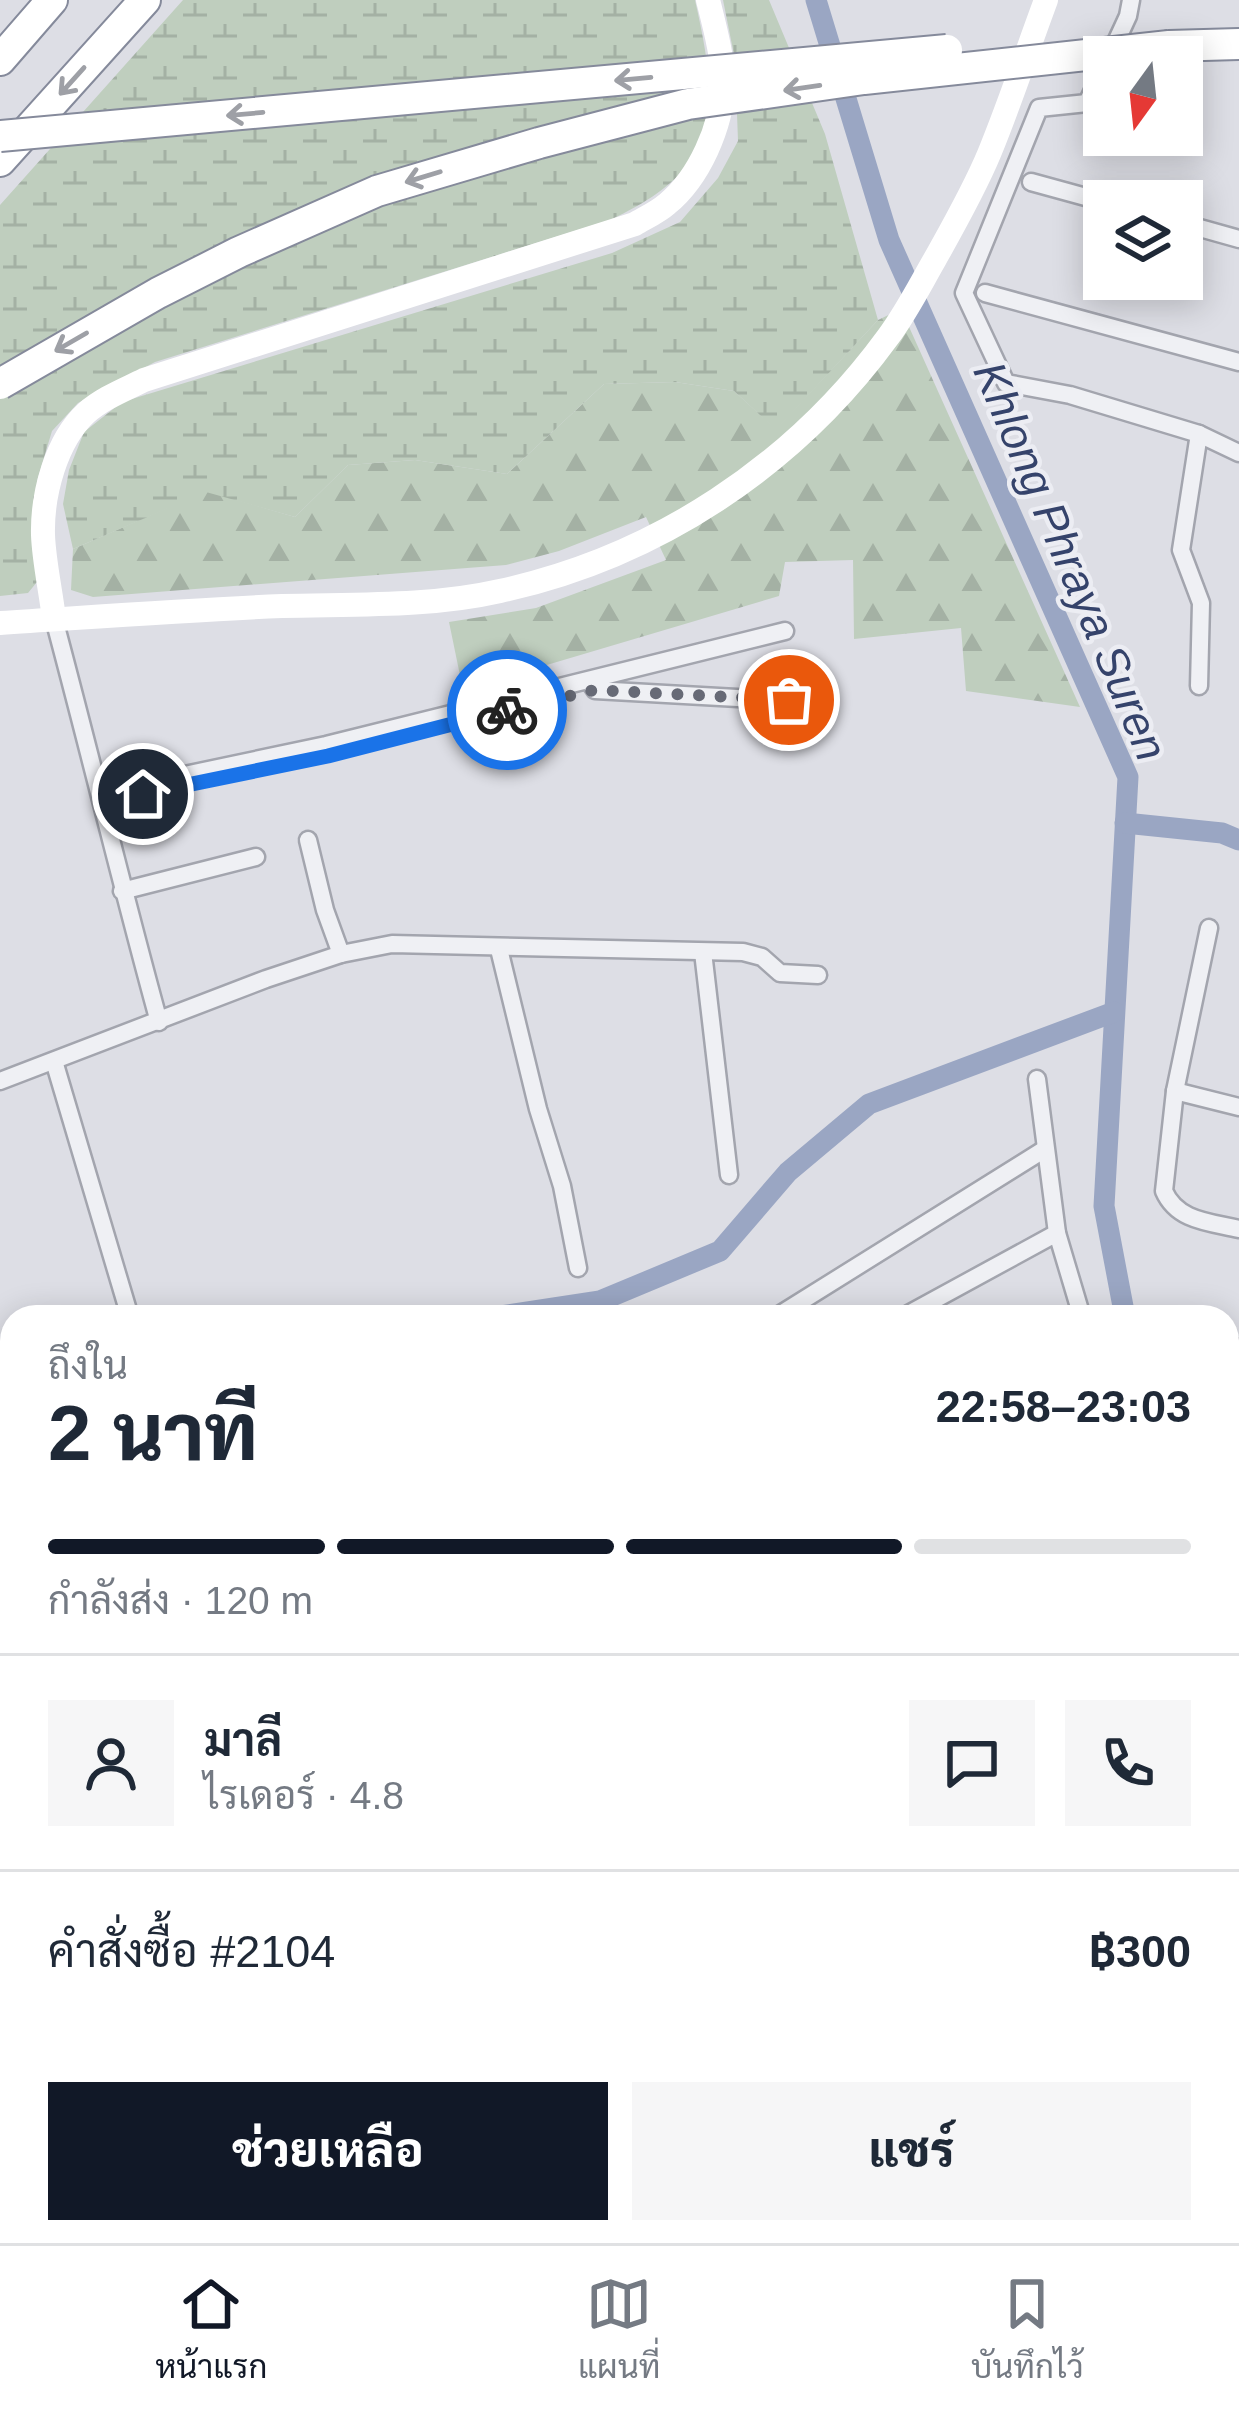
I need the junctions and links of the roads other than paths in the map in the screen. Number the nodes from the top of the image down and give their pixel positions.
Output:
1 (52, 0) edge
2 (145, 0) edge
3 (708, 0) edge
4 (1046, 0) edge
5 (1131, 0) edge
6 (1119, 36) edge
7 (1239, 44) edge
8 (1203, 45) edge
9 (1083, 47) edge
10 (1083, 55) edge
11 (0, 60) edge
12 (1083, 103) edge
13 (0, 136) edge
14 (0, 161) edge
15 (1031, 182) dead end
16 (1083, 196) edge
17 (1203, 229) edge
18 (1239, 239) edge
19 (985, 293) dead end
20 (1239, 362) edge
21 (0, 384) edge
22 (1198, 434) junction
23 (1239, 453) edge
24 (54, 619) junction
25 (0, 623) edge
26 (785, 631) dead end
27 (594, 683) junction
28 (1199, 686) dead end
29 (789, 700) dead end
30 (102, 798) junction
31 (308, 840) dead end
32 (256, 857) dead end
33 (122, 891) junction
34 (1209, 928) dead end
35 (499, 949) junction
36 (703, 952) junction
37 (341, 954) junction
38 (818, 975) dead end
39 (159, 1022) junction
40 (54, 1061) junction
41 (1037, 1079) dead end
42 (0, 1081) edge
43 (1175, 1091) junction
44 (1239, 1107) edge
45 (1045, 1149) junction
46 (730, 1175) dead end
47 (1239, 1229) edge
48 (1057, 1233) junction
49 (578, 1268) dead end
50 (126, 1305) edge
51 (795, 1305) edge
52 (926, 1305) edge
53 (1078, 1305) edge

1 - 11 highway
2 -> 14 highway
3 - 24 main road
4 - 24 main road
5 - 6 street
7 - 8 highway
9 -> 13 highway, bridge
10 -> 21 highway, bridge
12 - 22 street
15 - 16 street
17 - 18 street
19 - 20 street
22 - 23 street
22 - 28 street
24 - 25 main road
24 - 30 street
26 - 27 street
27 - 29 street
27 - 30 street
30 - 33 street
31 - 37 street
32 - 33 street
33 - 39 street
34 - 43 street
35 - 36 street
35 - 37 street
35 - 49 street
36 - 38 street
36 - 46 street
37 - 39 street
39 - 40 street
40 - 42 street
40 - 50 street
41 - 45 street
43 - 44 street
43 - 47 street
45 - 48 street
45 - 51 street
48 - 52 street
48 - 53 street

